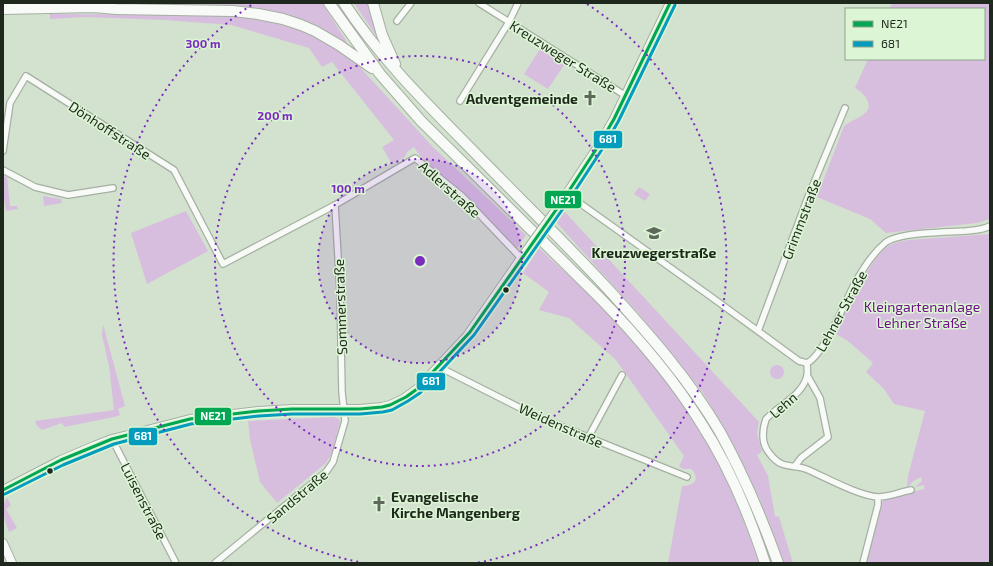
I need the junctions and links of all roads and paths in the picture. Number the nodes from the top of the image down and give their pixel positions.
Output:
1 (104, 3) edge
2 (329, 3) edge
3 (344, 3) edge
4 (373, 3) edge
5 (411, 3) edge
6 (479, 3) edge
7 (518, 3) edge
8 (670, 3) edge
9 (93, 7) junction
10 (3, 9) edge
11 (397, 21) dead end
12 (509, 22) junction
13 (380, 74) junction
14 (400, 74) junction
15 (626, 96) junction
16 (460, 101) dead end
17 (845, 108) dead end
18 (3, 151) edge
19 (3, 170) edge
20 (113, 188) dead end
21 (567, 194) junction
22 (334, 205) junction
23 (990, 226) edge
24 (523, 256) junction
25 (223, 264) joint
26 (758, 331) junction
27 (807, 363) junction
28 (439, 367) junction
29 (622, 374) dead end
30 (807, 375) junction
31 (345, 412) junction
32 (588, 438) junction
33 (112, 439) junction
34 (794, 466) junction
35 (687, 477) dead end
36 (3, 490) edge
37 (911, 490) dead end
38 (878, 497) junction
39 (3, 543) edge
40 (12, 563) edge
41 (176, 563) edge
42 (215, 563) edge
43 (765, 563) edge
44 (778, 563) edge
45 (863, 563) edge

1 - 9 highway
2 - 13 highway
3 - 14 highway
4 - 14 highway
5 - 11 street
6 - 12 street, Kreuzweger Straße
7 - 12 street
8 - 15 main road
9 - 10 highway
9 - 13 highway
12 - 15 street, Kreuzweger Straße
12 - 16 street
13 - 43 highway
14 - 44 highway
15 - 21 main road
17 - 26 street, Grimmstraße
18 - 25 street, Dönhoffstraße
19 - 20 street
21 - 24 main road, bridge
21 - 26 street, Lehner Straße
22 - 24 street, Adlerstraße
22 - 25 street, Adlerstraße
22 - 31 street, Sommerstraße
23 - 27 street, Lehner Straße
24 - 28 main road
26 - 27 street, Lehner Straße
27 - 30 street, Lehn
28 - 31 main road
28 - 32 street, Weidenstraße
29 - 32 street
30 - 34 street, Lehn
30 - 34 street, Lehn
31 - 33 main road
31 - 42 street, Sandstraße
32 - 35 street, Weidenstraße
33 - 36 main road
33 - 41 street, Luisenstraße
34 - 38 street, Lehn
37 - 38 street, Lehn
38 - 45 street
39 - 40 main road

